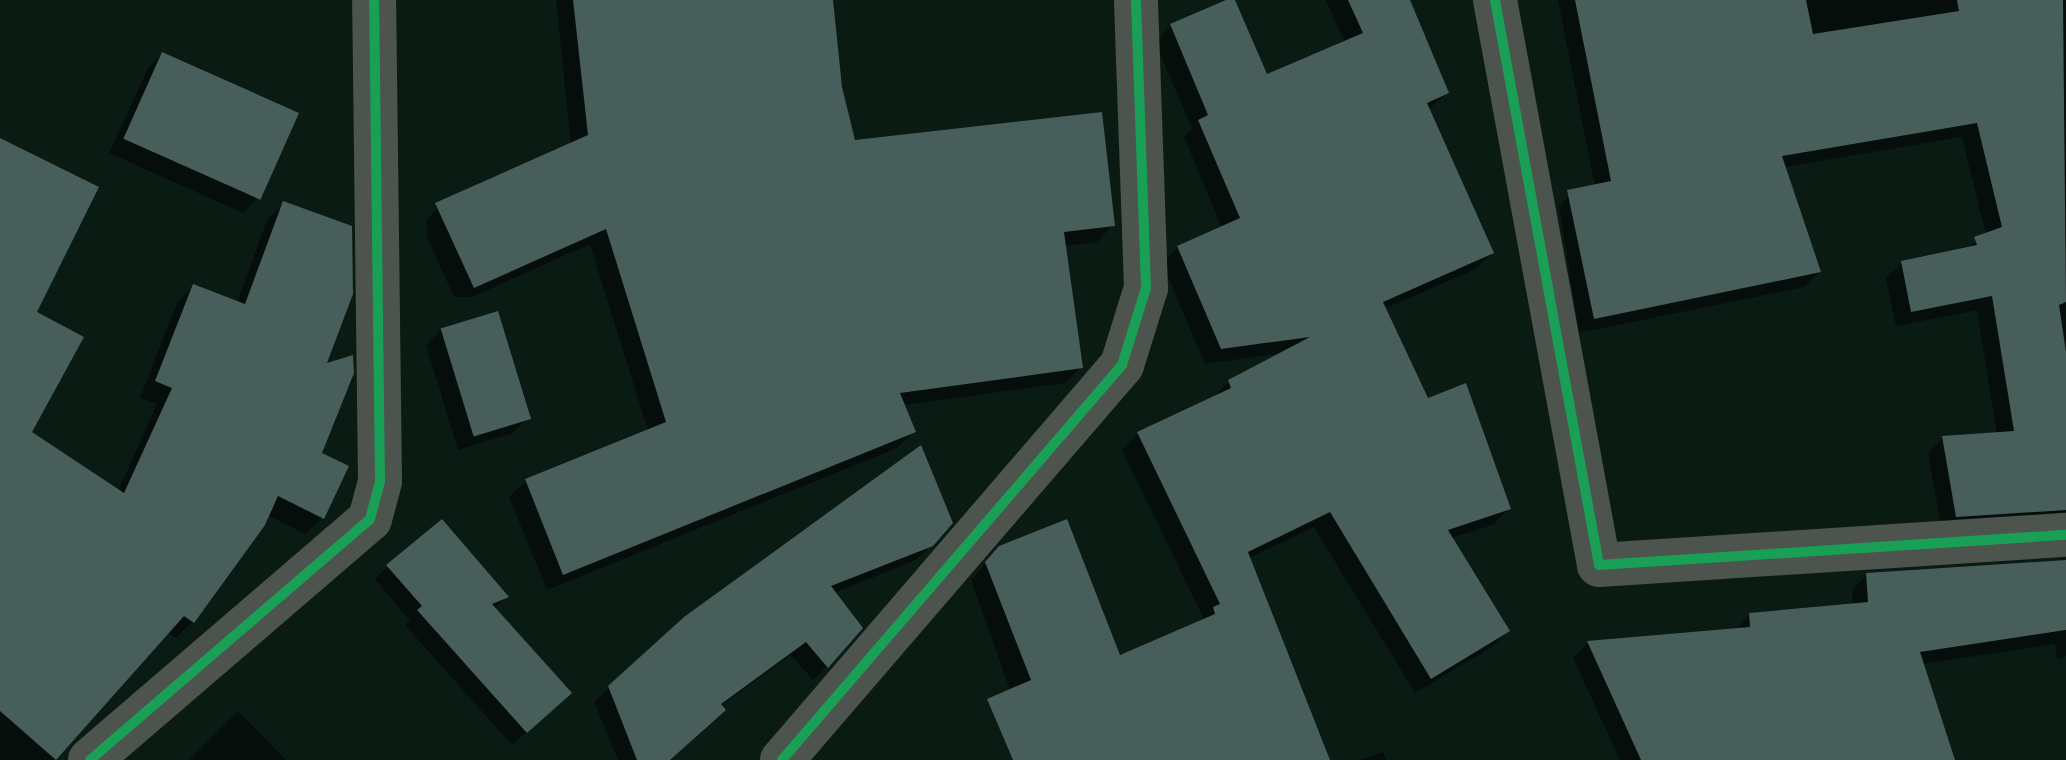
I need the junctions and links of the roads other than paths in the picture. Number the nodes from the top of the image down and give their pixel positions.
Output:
1 (374, 0) edge
2 (1136, 0) edge
3 (1495, 0) edge
4 (2066, 535) edge
5 (90, 760) edge
6 (782, 760) edge

1 - 5 street
2 - 6 street
3 - 4 street

